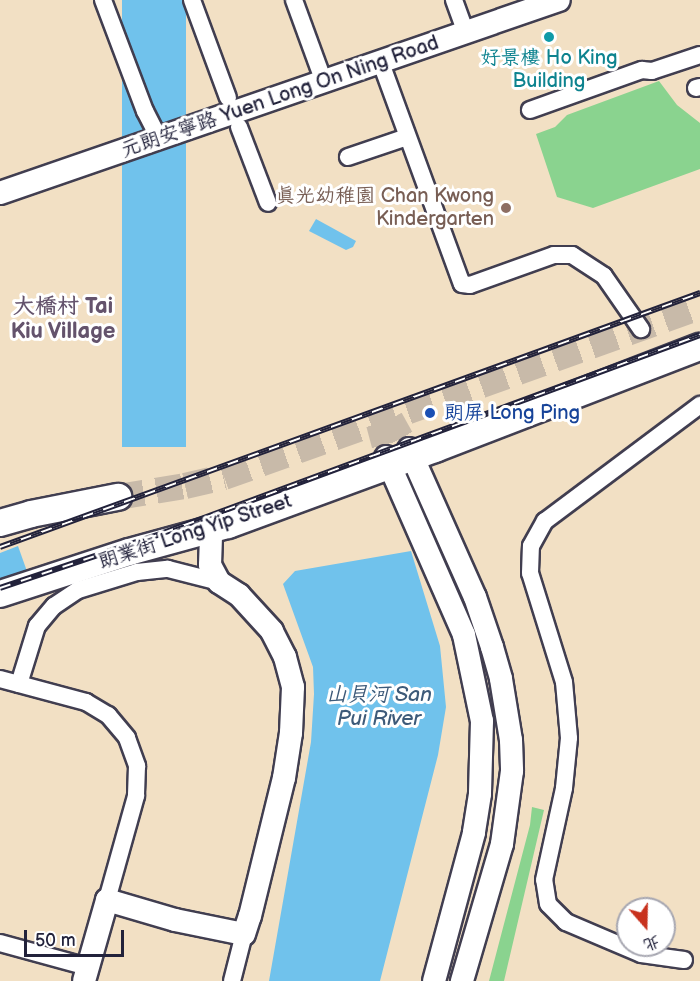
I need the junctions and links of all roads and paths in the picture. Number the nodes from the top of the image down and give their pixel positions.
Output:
1 (103, 0) edge
2 (192, 0) edge
3 (294, 0) edge
4 (454, 0) edge
5 (560, 0) edge
6 (466, 33) junction
7 (700, 55) edge
8 (381, 63) junction
9 (324, 82) junction
10 (530, 110) dead end
11 (233, 113) junction
12 (160, 137) junction
13 (407, 137) junction
14 (348, 157) dead end
15 (0, 193) edge
16 (268, 203) dead end
17 (641, 328) dead end
18 (700, 347) edge
19 (700, 405) edge
20 (399, 458) junction
21 (118, 496) tunnel mouth
22 (0, 524) edge
23 (211, 530) junction
24 (219, 582) junction
25 (0, 594) edge
26 (0, 678) edge
27 (19, 684) junction
28 (107, 900) junction
29 (244, 934) junction
30 (0, 943) edge
31 (684, 960) dead end
32 (86, 974) edge
33 (232, 981) edge
34 (434, 981) edge
35 (462, 981) edge

1 - 12 street
2 - 11 street
3 - 9 street
4 - 6 street
5 - 6 street, 元朗安寧路 Yuen Long On Ning Road
6 - 8 street, 元朗安寧路 Yuen Long On Ning Road
7 - 10 street
8 - 9 street, 元朗安寧路 Yuen Long On Ning Road
8 - 13 street
9 - 11 street, 元朗安寧路 Yuen Long On Ning Road
11 - 12 street, 元朗安寧路 Yuen Long On Ning Road
11 - 16 street
12 - 15 street, 元朗安寧路 Yuen Long On Ning Road
13 - 14 street
13 - 17 street
18 - 20 main road, 朗業街 Long Yip Street
19 - 31 street
20 - 23 main road, 朗業街 Long Yip Street
20 - 34 street
20 - 35 street
21 - 22 main road
23 - 24 street
23 - 25 main road, 朗業街 Long Yip Street
24 - 27 street
24 - 29 street
26 - 27 street
27 - 28 street
28 - 29 street
28 - 32 street
29 - 33 street
30 - 32 street

